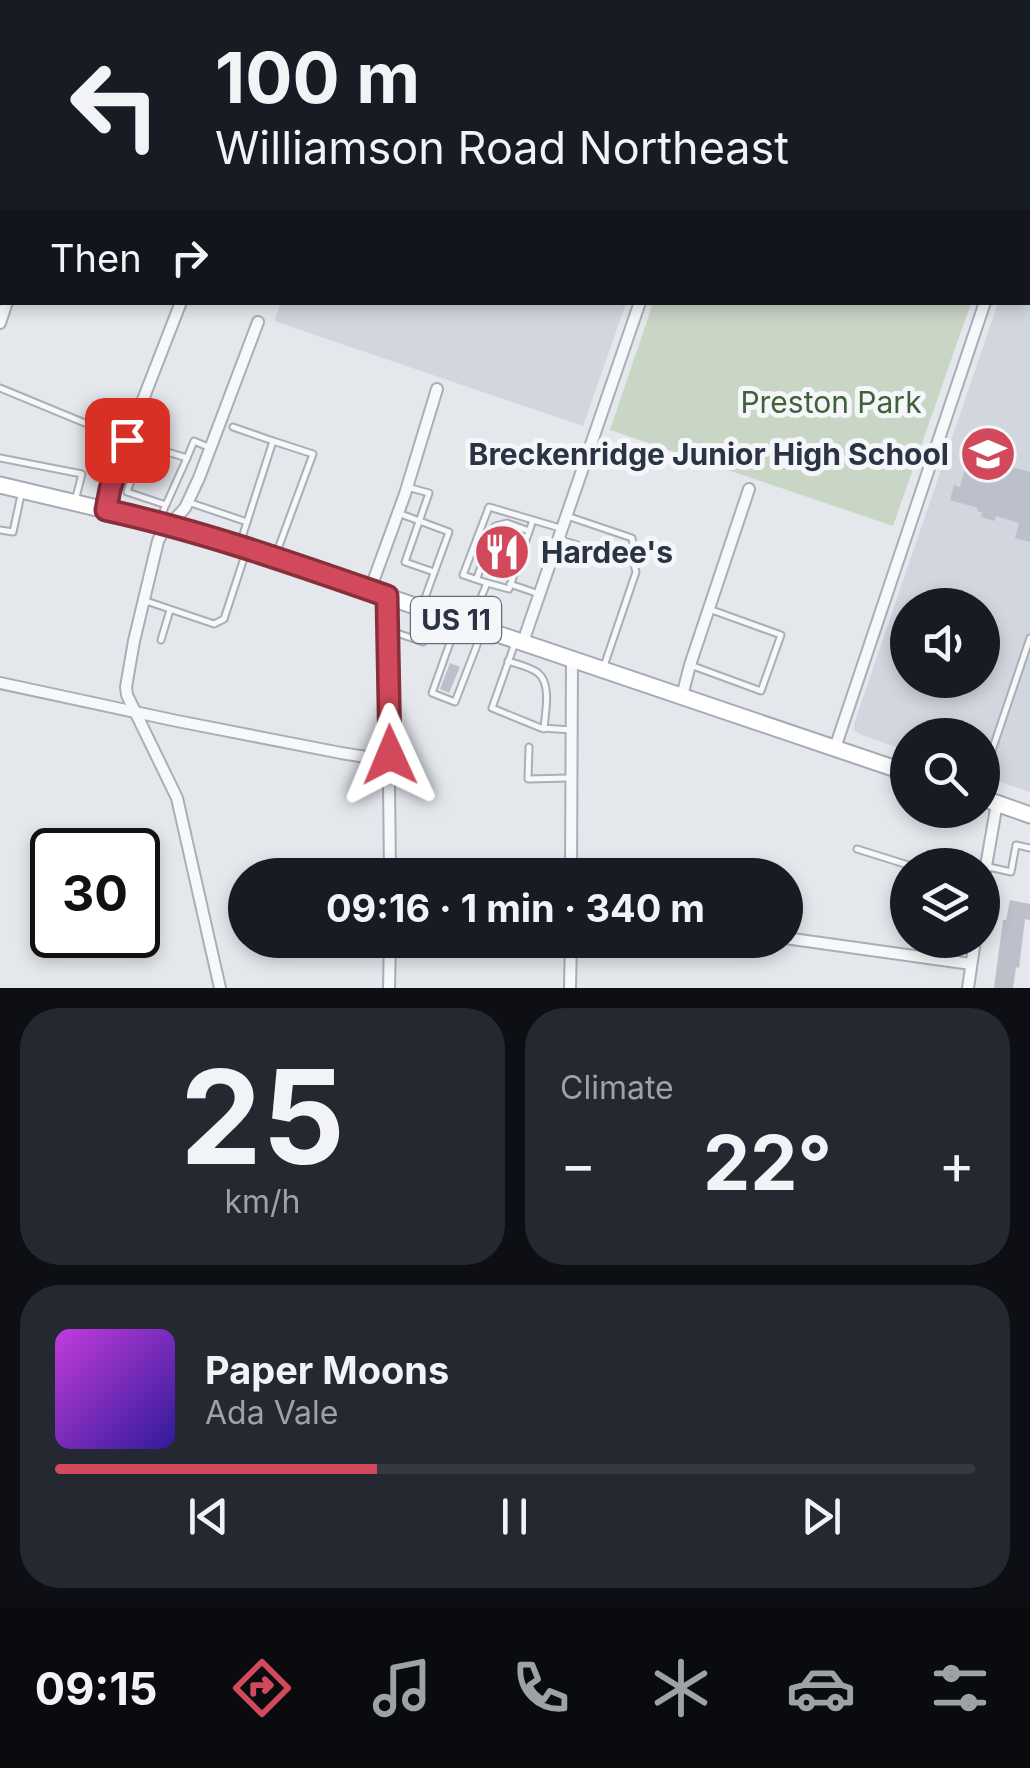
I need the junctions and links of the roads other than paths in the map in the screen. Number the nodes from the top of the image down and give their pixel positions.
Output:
1 (180, 305) edge
2 (639, 305) edge
3 (984, 305) edge
4 (258, 322) dead end
5 (0, 388) edge
6 (437, 388) dead end
7 (141, 404) junction
8 (233, 427) dead end
9 (127, 440) junction
10 (273, 441) junction
11 (151, 447) junction
12 (211, 448) junction
13 (0, 458) edge
14 (187, 458) junction
15 (0, 485) edge
16 (407, 487) junction
17 (22, 490) junction
18 (749, 490) dead end
19 (188, 502) junction
20 (74, 503) junction
21 (166, 505) junction
22 (106, 510) junction
23 (398, 514) junction
24 (566, 516) junction
25 (533, 520) junction
26 (418, 521) junction
27 (247, 522) junction
28 (164, 524) junction
29 (0, 530) edge
30 (530, 531) junction
31 (560, 534) junction
32 (584, 547) dead end
33 (243, 548) junction
34 (275, 558) junction
35 (434, 572) junction
36 (477, 580) junction
37 (487, 582) junction
38 (510, 584) junction
39 (370, 590) junction
40 (539, 594) junction
41 (387, 596) junction
42 (143, 600) junction
43 (709, 609) junction
44 (170, 610) junction
45 (428, 610) junction
46 (470, 624) junction
47 (388, 630) junction
48 (1030, 638) edge
49 (161, 640) dead end
50 (520, 641) junction
51 (423, 642) junction
52 (432, 645) dead end
53 (572, 659) junction
54 (508, 661) junction
55 (690, 665) junction
56 (603, 669) junction
57 (0, 683) edge
58 (682, 696) junction
59 (134, 711) junction
60 (1000, 727) edge
61 (544, 729) junction
62 (572, 730) junction
63 (529, 748) dead end
64 (835, 748) junction
65 (390, 755) junction
66 (890, 767) edge
67 (572, 778) junction
68 (1000, 804) edge
69 (1030, 814) edge
70 (857, 848) dead end
71 (1030, 848) edge
72 (390, 858) edge
73 (571, 858) edge
74 (890, 859) edge
75 (1000, 875) edge
76 (803, 941) edge
77 (390, 958) edge
78 (571, 958) edge
79 (972, 958) edge
80 (971, 964) junction
81 (220, 988) edge
82 (389, 988) edge
83 (570, 988) edge
84 (968, 988) edge

1 - 7 street
2 - 24 street
3 - 64 street
4 - 12 street
5 - 9 lane
6 - 16 street
7 - 9 street
7 - 11 lane
8 - 10 lane
9 - 22 street
10 - 27 lane
10 - 34 lane
11 - 14 lane
11 - 21 lane
12 - 14 lane
12 - 19 street
13 - 20 lane
14 - 21 lane
15 - 17 main road, US 11
16 - 23 street
16 - 26 lane
17 - 20 main road, US 11
17 - 29 lane
18 - 43 street
19 - 27 lane
19 - 28 street
20 - 22 main road, US 11
21 - 28 lane
22 - 28 main road, US 11
23 - 26 lane
23 - 39 street
24 - 31 street
24 - 56 lane
25 - 30 lane
25 - 31 lane
25 - 36 lane
26 - 35 lane
26 - 35 lane
27 - 33 lane
28 - 33 main road, US 11
28 - 42 street
30 - 36 lane
30 - 38 lane
31 - 32 lane
31 - 40 street
33 - 34 main road, US 11
33 - 44 lane
34 - 39 main road, US 11
35 - 45 lane
36 - 37 lane
37 - 38 lane
37 - 46 lane
38 - 40 lane
39 - 41 main road, US 11
40 - 50 street
41 - 45 main road, US 11
41 - 47 street
42 - 44 lane
42 - 59 street
43 - 55 street
43 - 55 lane
44 - 49 lane
45 - 46 main road, US 11
45 - 51 lane
46 - 46 lane
46 - 50 main road, US 11
47 - 51 lane
47 - 65 street
48 - 60 lane
50 - 53 main road, US 11
50 - 54 lane
51 - 52 lane
53 - 56 main road, US 11
53 - 62 street
54 - 61 lane
54 - 61 lane
55 - 58 street
56 - 58 main road, US 11
57 - 59 street
58 - 64 main road, US 11
59 - 65 street
59 - 81 street
61 - 62 lane
62 - 67 street
63 - 67 lane
64 - 66 main road, US 11
65 - 72 street
67 - 73 street
68 - 69 main road
70 - 74 lane
71 - 75 lane
76 - 80 street
77 - 82 street
78 - 83 street
79 - 80 street
80 - 84 street

